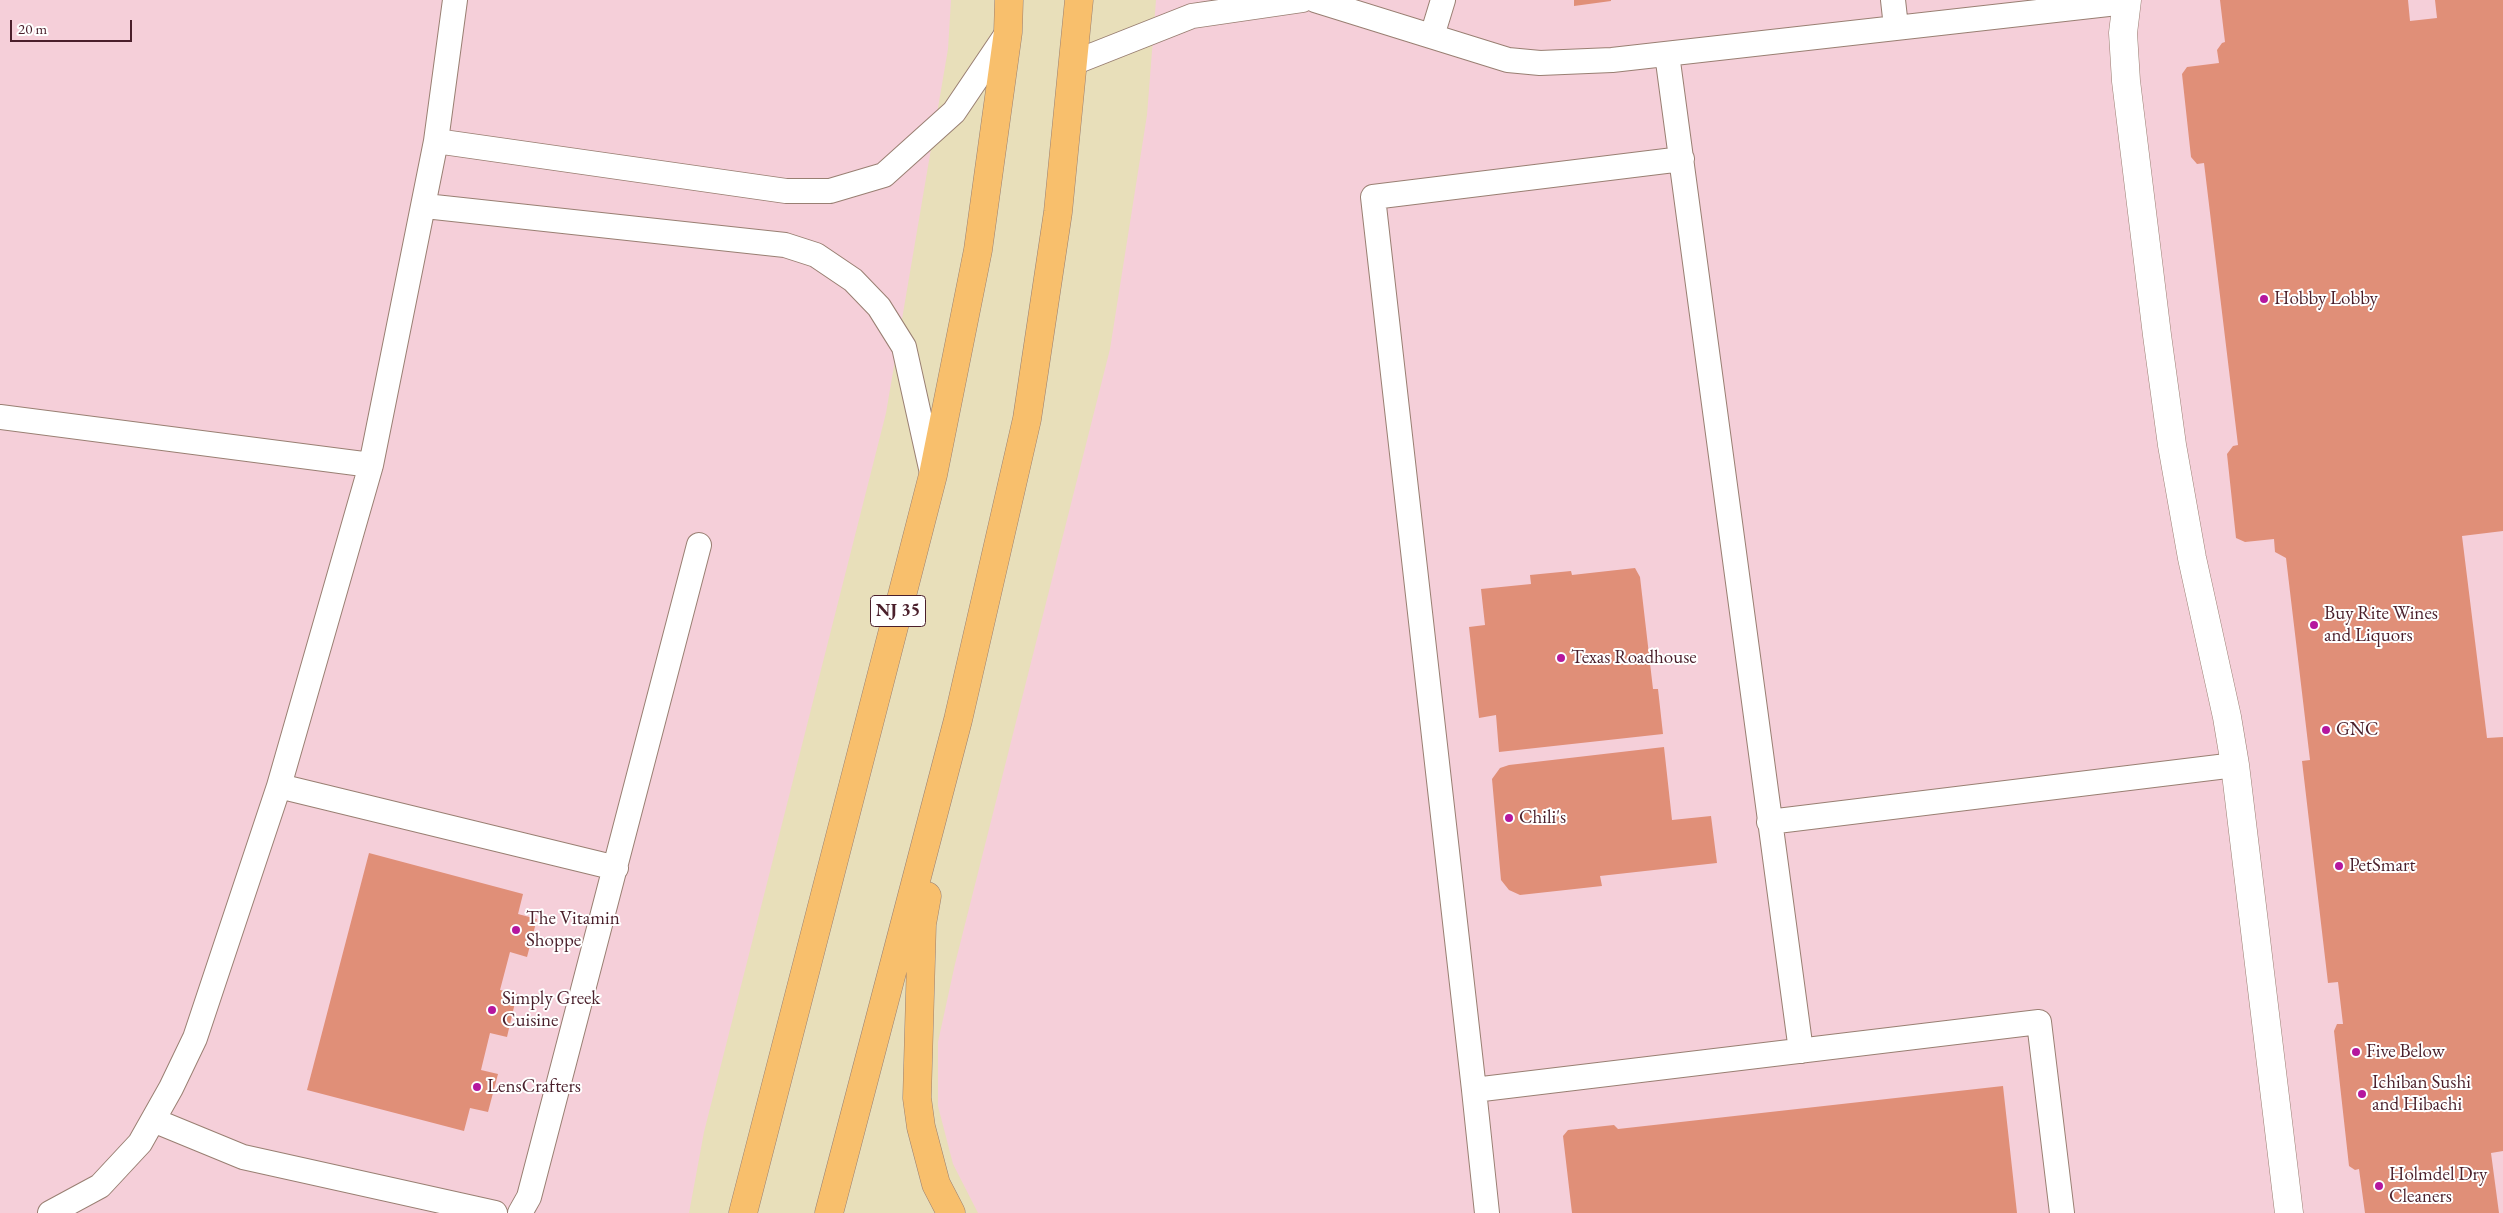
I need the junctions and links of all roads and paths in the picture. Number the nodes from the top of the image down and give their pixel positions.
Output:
1 (455, 0) edge
2 (1009, 0) edge
3 (1079, 0) edge
4 (1302, 0) edge
5 (1315, 0) edge
6 (1443, 0) edge
7 (1893, 0) edge
8 (2127, 1) edge
9 (1896, 27) junction
10 (1008, 32) junction
11 (1432, 36) junction
12 (1667, 54) junction
13 (1073, 63) junction
14 (436, 141) junction
15 (1682, 159) junction
16 (424, 206) junction
17 (0, 417) edge
18 (371, 465) junction
19 (933, 475) junction
20 (699, 545) dead end
21 (958, 720) junction
22 (2235, 765) junction
23 (279, 786) junction
24 (1769, 822) junction
25 (616, 868) junction
26 (1801, 1051) junction
27 (1474, 1090) junction
28 (153, 1120) junction
29 (50, 1213) edge
30 (494, 1213) edge
31 (520, 1213) edge
32 (743, 1213) edge
33 (829, 1213) edge
34 (951, 1213) edge
35 (1488, 1213) edge
36 (2062, 1213) edge
37 (2289, 1213) edge

1 - 14 lane
2 - 10 highway, NJ 35
3 - 13 highway
4 - 13 lane
5 - 11 lane
6 - 11 lane
7 - 9 lane
8 - 9 lane
8 - 22 street
9 - 12 lane
10 - 14 lane
10 - 19 highway, NJ 35
11 - 12 lane
12 - 15 lane
13 - 21 highway
14 - 16 lane
15 - 24 lane
15 - 27 lane
16 - 18 lane
16 - 19 lane
17 - 18 lane
18 - 23 lane
19 - 32 highway, NJ 35
20 - 25 lane
21 - 33 highway
21 - 34 highway
22 - 24 lane
22 - 37 street
23 - 25 lane
23 - 28 lane
24 - 26 lane
25 - 31 lane
26 - 27 lane
26 - 36 lane
27 - 35 lane
28 - 29 lane
28 - 30 lane

